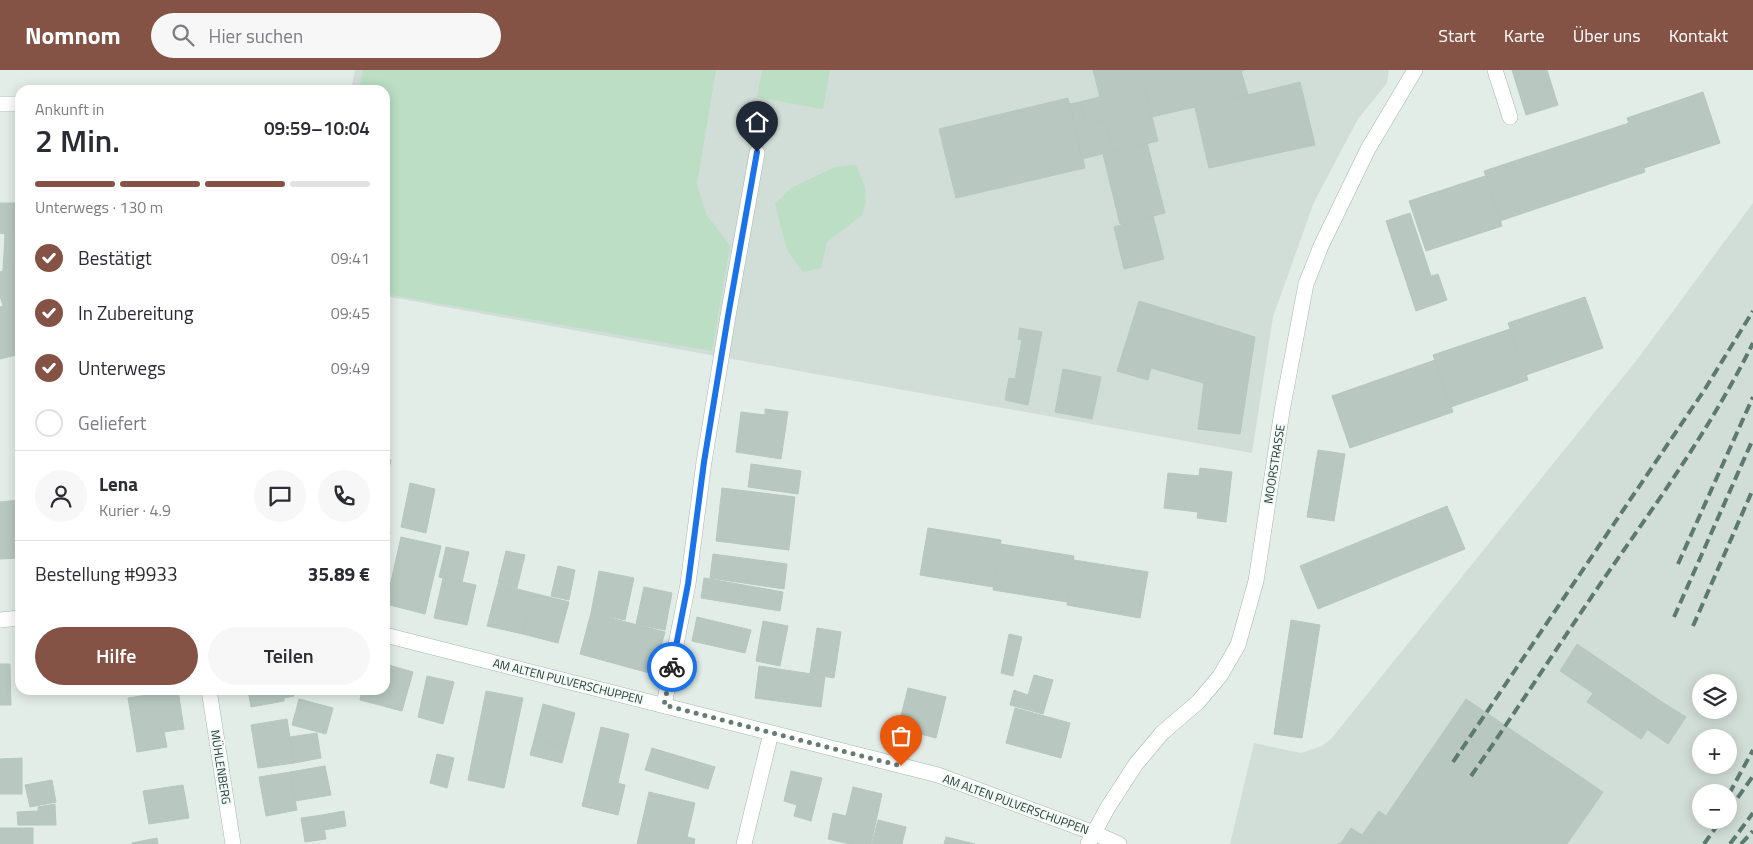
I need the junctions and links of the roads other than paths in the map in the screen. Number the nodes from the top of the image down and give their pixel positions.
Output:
1 (1415, 70) edge
2 (1496, 70) edge
3 (0, 104) edge
4 (15, 104) edge
5 (1510, 118) dead end
6 (757, 152) dead end
7 (15, 618) edge
8 (0, 620) edge
9 (390, 636) edge
10 (210, 695) edge
11 (664, 705) junction
12 (771, 732) junction
13 (1091, 838) edge
14 (233, 844) edge
15 (744, 844) edge
16 (1119, 844) edge

1 - 13 street, MOORSTRASSE
2 - 5 street
3 - 4 street
6 - 11 street
7 - 8 street
9 - 11 street, AM ALTEN PULVERSCHUPPEN
10 - 14 street, MÜHLENBERG
11 - 12 street, AM ALTEN PULVERSCHUPPEN
12 - 13 street, AM ALTEN PULVERSCHUPPEN
12 - 15 street
13 - 16 street, AM ALTEN PULVERSCHUPPEN

